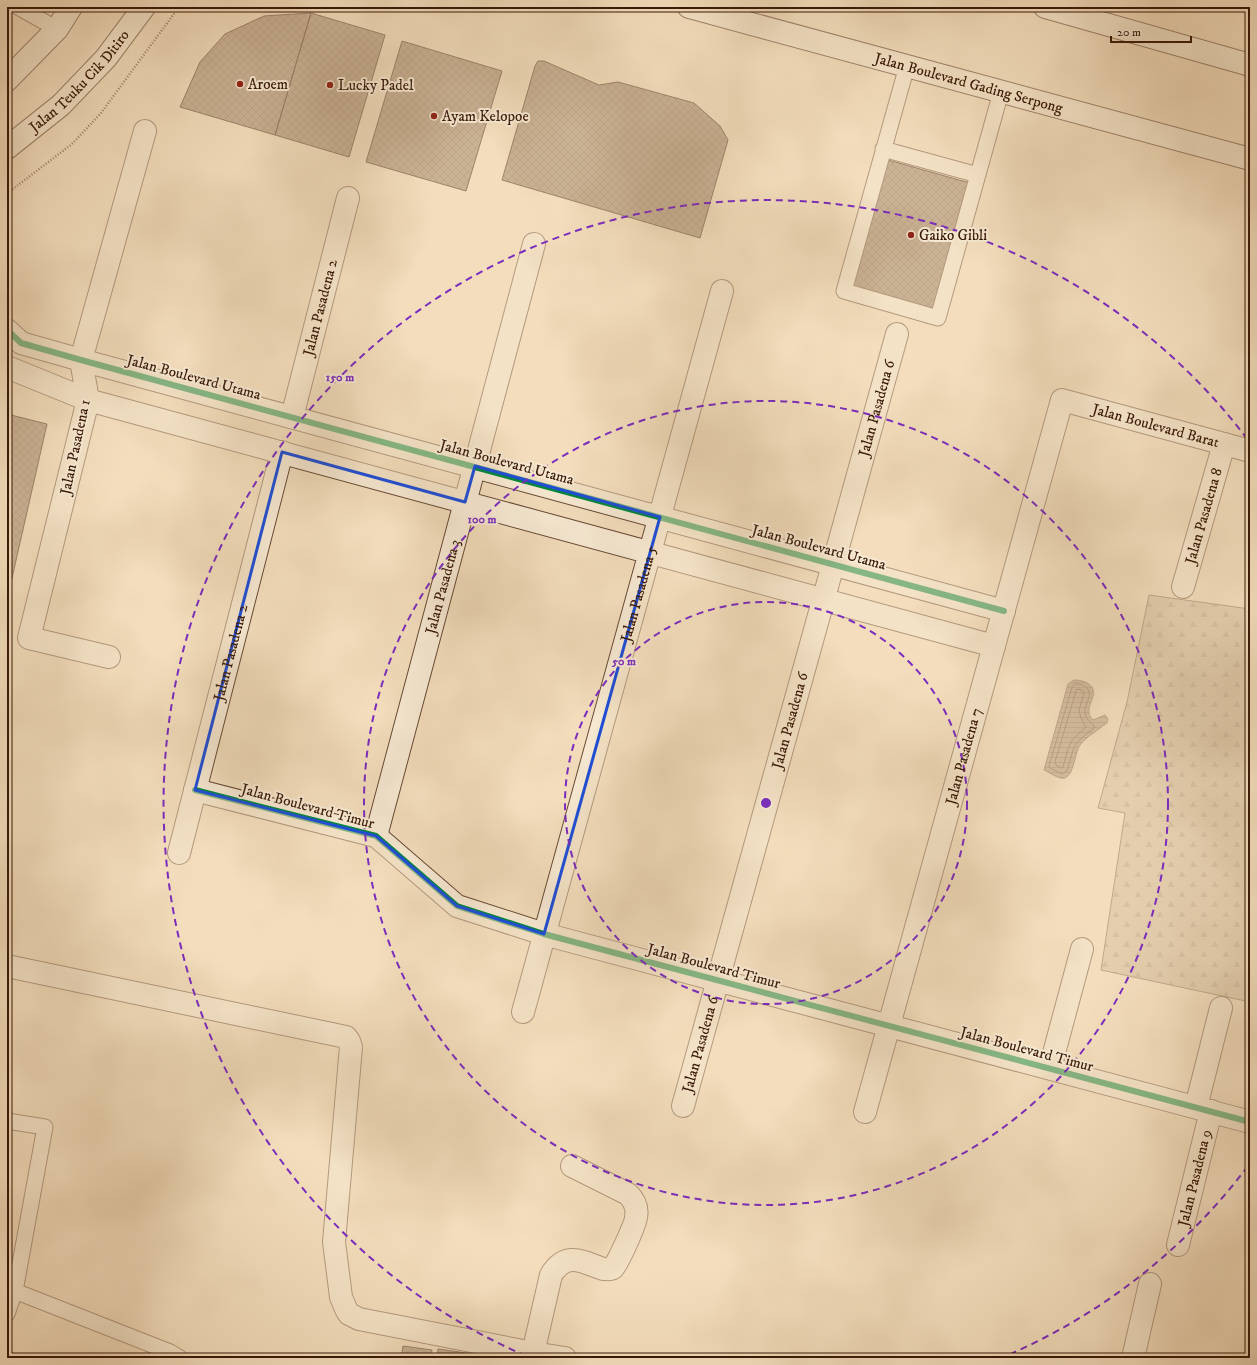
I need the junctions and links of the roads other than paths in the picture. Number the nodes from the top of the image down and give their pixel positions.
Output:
1 (18, 7) edge
2 (71, 7) edge
3 (144, 7) edge
4 (689, 7) edge
5 (1045, 7) edge
6 (57, 29) junction
7 (1250, 64) edge
8 (907, 66) junction
9 (7, 80) edge
10 (1001, 92) junction
11 (145, 131) dead end
12 (7, 148) edge
13 (883, 149) junction
14 (1250, 159) edge
15 (978, 175) junction
16 (348, 198) dead end
17 (534, 244) dead end
18 (722, 291) dead end
19 (7, 330) edge
20 (897, 334) dead end
21 (81, 360) junction
22 (7, 367) edge
23 (88, 400) junction
24 (1062, 400) joint
25 (292, 417) junction
26 (1224, 444) junction
27 (1250, 451) edge
28 (282, 452) junction
29 (475, 466) junction
30 (465, 502) junction
31 (660, 517) junction
32 (650, 552) junction
33 (833, 564) junction
34 (1184, 587) dead end
35 (823, 600) junction
36 (1004, 611) junction
37 (994, 646) junction
38 (109, 657) dead end
39 (195, 790) junction
40 (376, 836) junction
41 (179, 854) dead end
42 (544, 934) junction
43 (1082, 949) dead end
44 (7, 966) edge
45 (718, 980) junction
46 (1221, 1008) dead end
47 (523, 1012) dead end
48 (889, 1025) junction
49 (1050, 1068) junction
50 (683, 1106) dead end
51 (1203, 1109) junction
52 (865, 1112) dead end
53 (7, 1121) edge
54 (1250, 1122) edge
55 (572, 1166) dead end
56 (1178, 1245) dead end
57 (1150, 1284) dead end
58 (11, 1289) edge
59 (7, 1314) edge
60 (533, 1353) junction
61 (180, 1358) edge
62 (565, 1358) edge
63 (1133, 1358) edge

1 - 6 lane
2 - 6 street
3 - 12 street, Jalan Teuku Cik Ditiro
4 - 8 street, Jalan Boulevard Gading Serpong
5 - 7 street
6 - 9 street
8 - 10 street, Jalan Boulevard Gading Serpong
8 - 13 lane
10 - 14 street, Jalan Boulevard Gading Serpong
10 - 15 lane
11 - 21 street, Jalan Pasadena 1
13 - 15 lane
13 - 15 lane
16 - 25 street, Jalan Pasadena 2
17 - 29 street, Jalan Pasadena 3
18 - 31 street, Jalan Pasadena 5
19 - 21 street, Jalan Boulevard Utama
20 - 33 street, Jalan Pasadena 6
21 - 23 street, Jalan Pasadena 1
21 - 25 street, Jalan Boulevard Utama
22 - 23 street
23 - 28 street
23 - 38 street, Jalan Pasadena 1
24 - 26 street, Jalan Boulevard Barat
24 - 36 street, Jalan Pasadena 7
25 - 29 street, Jalan Boulevard Utama
26 - 27 street, Jalan Boulevard Barat
26 - 34 street, Jalan Pasadena 8
28 - 30 street
28 - 39 street, Jalan Pasadena 2
29 - 30 street, Jalan Pasadena 3
29 - 31 street, Jalan Boulevard Utama
30 - 32 street
30 - 40 street, Jalan Pasadena 3
31 - 32 street, Jalan Pasadena 5
31 - 33 street, Jalan Boulevard Utama
32 - 35 street
32 - 42 street, Jalan Pasadena 5
33 - 35 street, Jalan Pasadena 6
33 - 36 street, Jalan Boulevard Utama
35 - 37 street
35 - 45 street, Jalan Pasadena 6
36 - 37 street, Jalan Pasadena 7
37 - 48 street, Jalan Pasadena 7
39 - 40 street, Jalan Boulevard Timur
39 - 41 street, Jalan Pasadena 2
40 - 42 street, Jalan Boulevard Timur
42 - 45 street, Jalan Boulevard Timur
42 - 47 street, Jalan Pasadena 5
43 - 49 street
44 - 60 street
45 - 48 street, Jalan Boulevard Timur
45 - 50 street, Jalan Pasadena 6
46 - 51 street, Jalan Pasadena 9
48 - 49 street, Jalan Boulevard Timur
48 - 52 street, Jalan Pasadena 7
49 - 51 street, Jalan Boulevard Timur
51 - 54 street, Jalan Boulevard Timur
51 - 56 street, Jalan Pasadena 9
53 - 58 lane
55 - 60 street
57 - 63 street
58 - 59 lane
58 - 61 lane
60 - 62 street

